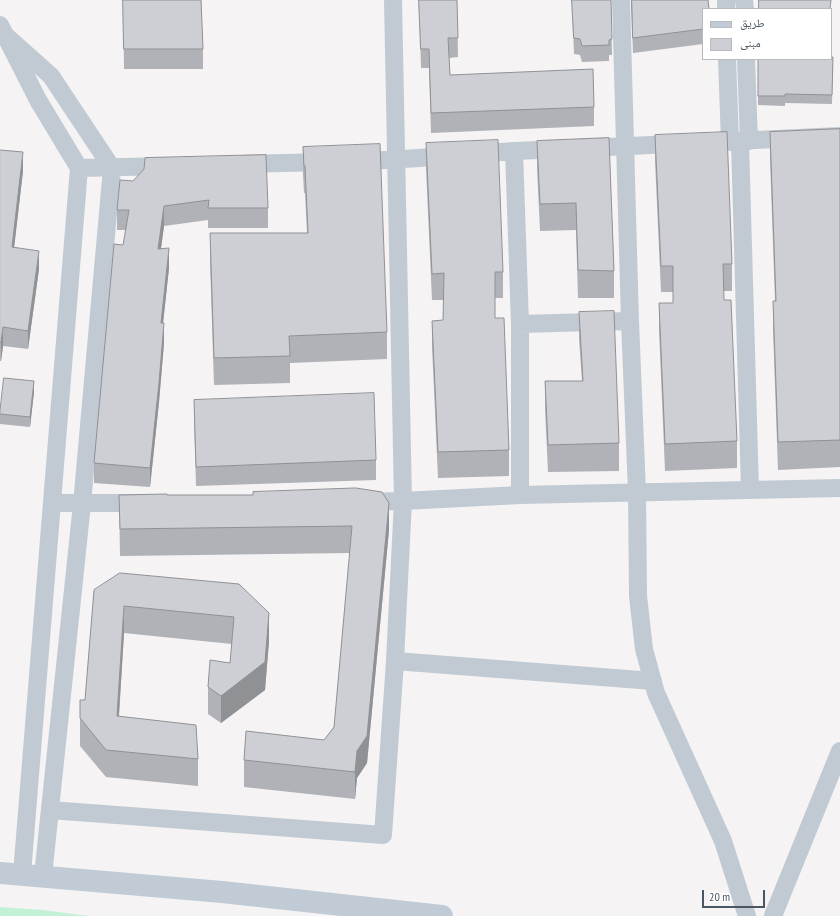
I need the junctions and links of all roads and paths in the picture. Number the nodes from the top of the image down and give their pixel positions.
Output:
1 (393, 0) edge
2 (621, 0) edge
3 (3, 30) edge
4 (727, 60) edge
5 (746, 60) edge
6 (840, 136) edge
7 (740, 142) junction
8 (625, 146) junction
9 (514, 152) junction
10 (397, 160) junction
11 (223, 165) edge
12 (184, 166) edge
13 (80, 168) junction
14 (112, 168) junction
15 (630, 320) junction
16 (520, 324) junction
17 (840, 488) edge
18 (750, 490) junction
19 (637, 492) junction
20 (520, 495) junction
21 (403, 501) junction
22 (348, 502) edge
23 (160, 503) edge
24 (52, 504) junction
25 (82, 504) junction
26 (395, 661) junction
27 (653, 681) junction
28 (840, 751) edge
29 (50, 810) junction
30 (0, 872) edge
31 (33, 875) junction
32 (442, 916) edge
33 (747, 916) edge
34 (773, 916) edge

1 - 10 street
2 - 8 street
3 - 13 street
3 - 14 street
4 - 7 street
5 - 7 street
6 - 7 street
7 - 8 street
7 - 18 street
8 - 9 street
8 - 15 street
9 - 10 street
9 - 16 street
10 - 11 street
10 - 21 street
12 - 14 street
13 - 14 street
13 - 24 street
14 - 25 street
15 - 16 street
15 - 19 street
16 - 20 street
17 - 18 street
18 - 19 street
19 - 20 street
19 - 27 street
20 - 21 street
21 - 22 street
21 - 26 street
23 - 25 street
24 - 25 street
24 - 31 street
25 - 29 street
26 - 27 street
26 - 29 street
27 - 33 street
28 - 34 street
29 - 31 street
30 - 31 street
31 - 32 street

